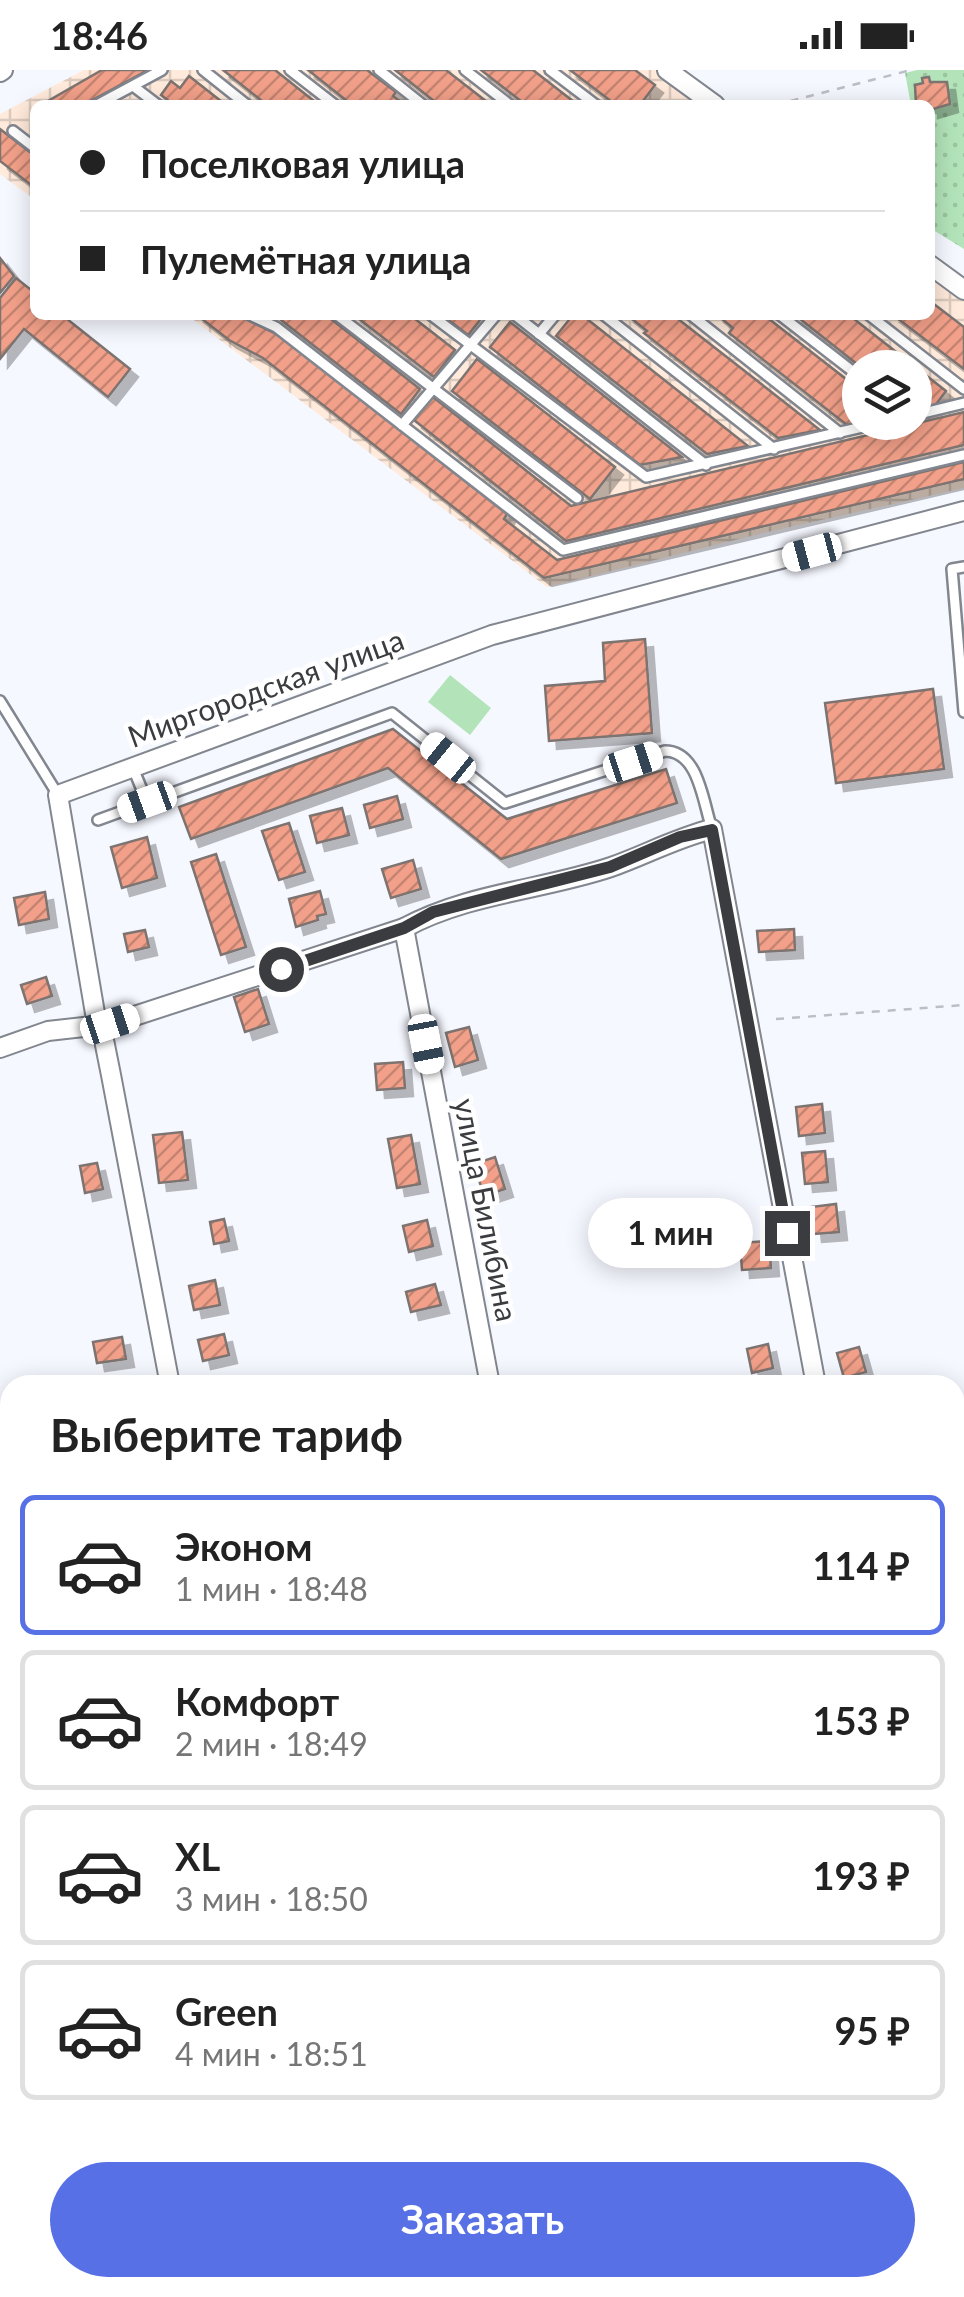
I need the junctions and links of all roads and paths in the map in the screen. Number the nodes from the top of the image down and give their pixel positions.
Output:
1 (162, 70) edge
2 (203, 70) edge
3 (290, 70) edge
4 (379, 70) edge
5 (465, 70) edge
6 (550, 70) edge
7 (667, 70) edge
8 (911, 70) edge
9 (133, 86) junction
10 (106, 100) edge
11 (151, 100) edge
12 (241, 100) edge
13 (329, 100) edge
14 (417, 100) edge
15 (504, 100) edge
16 (589, 100) edge
17 (704, 100) edge
18 (795, 100) edge
19 (13, 131) dead end
20 (30, 144) edge
21 (935, 268) edge
22 (964, 290) edge
23 (261, 320) edge
24 (344, 320) edge
25 (438, 320) edge
26 (492, 320) edge
27 (521, 320) edge
28 (550, 320) edge
29 (610, 320) edge
30 (697, 320) edge
31 (786, 320) edge
32 (875, 320) edge
33 (540, 334) junction
34 (470, 345) junction
35 (842, 363) edge
36 (434, 388) junction
37 (964, 388) edge
38 (964, 403) edge
39 (932, 411) edge
40 (402, 425) junction
41 (840, 433) joint
42 (774, 449) junction
43 (964, 454) edge
44 (706, 465) junction
45 (577, 498) dead end
46 (964, 511) edge
47 (964, 568) edge
48 (0, 701) edge
49 (964, 712) edge
50 (132, 768) junction
51 (58, 795) junction
52 (147, 802) junction
53 (98, 820) dead end
54 (712, 830) junction
55 (404, 928) junction
56 (964, 1005) edge
57 (776, 1020) dead end
58 (97, 1026) junction
59 (0, 1048) edge
60 (168, 1375) edge
61 (488, 1375) edge
62 (814, 1375) edge

1 - 9 lane
2 - 12 lane
3 - 13 lane
4 - 14 lane
5 - 15 lane
6 - 16 lane
7 - 17 street
8 - 18 path
9 - 10 lane
9 - 11 lane
19 - 20 lane
21 - 22 street
23 - 40 lane
24 - 36 lane
25 - 34 lane
26 - 34 lane
27 - 33 lane
28 - 33 lane
29 - 42 lane
30 - 41 lane
31 - 35 lane
32 - 37 lane
33 - 44 lane
34 - 36 lane
34 - 44 lane
36 - 40 lane
36 - 45 lane
38 - 39 lane
40 - 43 lane
41 - 42 lane
42 - 44 lane
46 - 50 street, Миргородская улица
47 - 49 lane
48 - 51 lane
50 - 51 street, Миргородская улица
50 - 52 lane
51 - 58 street
52 - 53 lane
52 - 54 lane
54 - 55 street
54 - 62 street
55 - 58 street
55 - 61 street, улица Билибина
56 - 57 path
58 - 59 street
58 - 60 street

